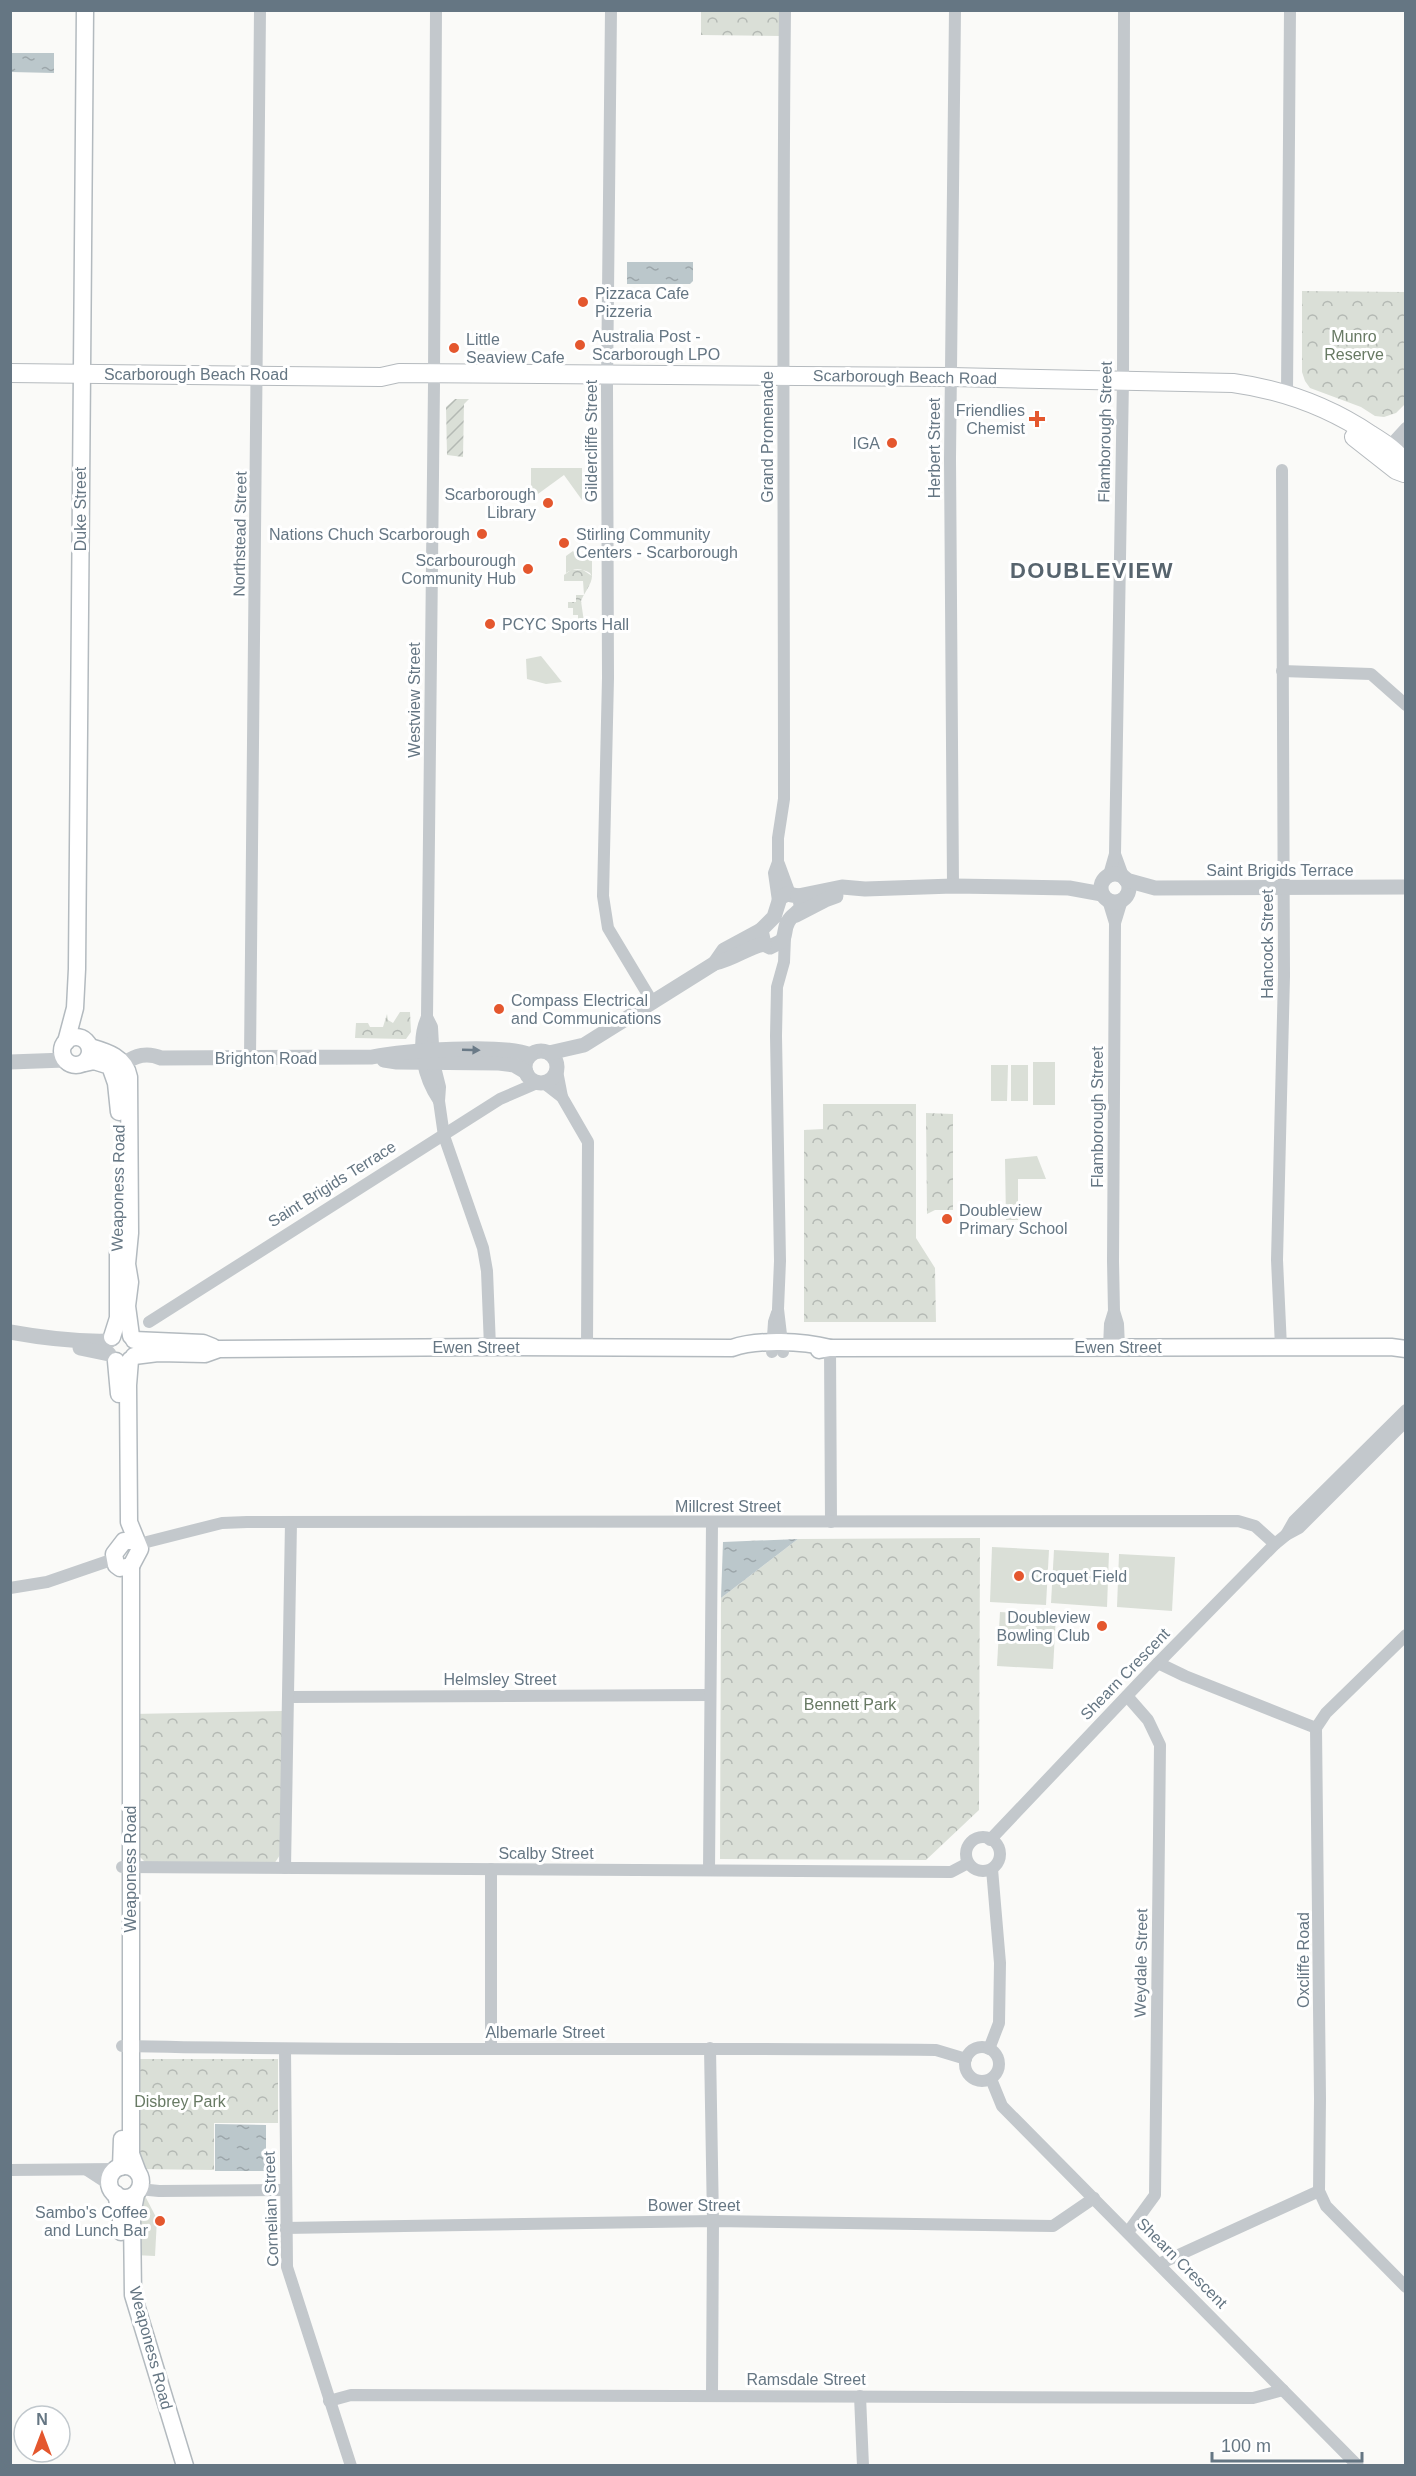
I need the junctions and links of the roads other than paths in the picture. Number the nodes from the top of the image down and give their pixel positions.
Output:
1 (86, 10) edge
2 (260, 10) edge
3 (435, 10) edge
4 (611, 10) edge
5 (785, 10) edge
6 (955, 10) edge
7 (1124, 10) edge
8 (1290, 10) edge
9 (10, 373) edge
10 (81, 373) junction
11 (258, 374) junction
12 (434, 379) junction
13 (607, 380) junction
14 (784, 381) junction
15 (951, 382) junction
16 (1123, 385) junction
17 (1287, 393) junction
18 (1406, 428) edge
19 (1394, 454) edge
20 (1282, 470) dead end
21 (1406, 474) edge
22 (1282, 671) junction
23 (1406, 705) edge
24 (953, 886) junction
25 (1406, 887) edge
26 (1115, 888) junction
27 (1284, 888) junction
28 (865, 890) junction
29 (789, 897) junction
30 (796, 915) junction
31 (785, 937) junction
32 (765, 940) junction
33 (780, 971) junction
34 (652, 1002) junction
35 (75, 1008) junction
36 (584, 1045) junction
37 (65, 1049) junction
38 (86, 1050) junction
39 (549, 1053) junction
40 (10, 1054) edge
41 (530, 1055) junction
42 (428, 1056) junction
43 (250, 1058) junction
44 (10, 1062) edge
45 (122, 1070) junction
46 (557, 1070) junction
47 (536, 1080) junction
48 (562, 1097) junction
49 (444, 1136) junction
50 (149, 1322) dead end
51 (10, 1332) edge
52 (490, 1347) junction
53 (1114, 1347) junction
54 (1281, 1347) junction
55 (122, 1348) junction
56 (587, 1348) junction
57 (777, 1348) junction
58 (830, 1348) junction
59 (1406, 1349) edge
60 (1406, 1410) edge
61 (1406, 1421) edge
62 (291, 1522) junction
63 (831, 1522) junction
64 (712, 1523) junction
65 (1286, 1535) junction
66 (1275, 1544) junction
67 (128, 1554) junction
68 (10, 1588) edge
69 (1406, 1635) edge
70 (1158, 1663) junction
71 (710, 1695) junction
72 (1127, 1696) junction
73 (290, 1697) junction
74 (1316, 1728) junction
75 (990, 1840) junction
76 (968, 1863) junction
77 (126, 1867) junction
78 (285, 1868) junction
79 (491, 1869) junction
80 (992, 1869) junction
81 (709, 1870) junction
82 (126, 2046) junction
83 (710, 2048) junction
84 (285, 2049) junction
85 (491, 2049) junction
86 (989, 2049) junction
87 (966, 2059) junction
88 (991, 2079) junction
89 (10, 2170) edge
90 (87, 2170) junction
91 (132, 2178) junction
92 (113, 2190) junction
93 (285, 2190) junction
94 (1318, 2191) junction
95 (1094, 2198) junction
96 (713, 2221) junction
97 (285, 2228) junction
98 (1128, 2232) junction
99 (1159, 2264) junction
100 (1406, 2287) edge
101 (1283, 2390) junction
102 (712, 2395) junction
103 (860, 2396) junction
104 (329, 2401) junction
105 (174, 2466) edge
106 (185, 2466) edge
107 (351, 2466) edge
108 (862, 2466) edge
109 (1358, 2466) edge

1 - 10 main road, Duke Street
2 - 11 street, Northstead Street
3 - 12 street, Westview Street
4 - 13 street, Gildercliffe Street
5 - 14 street, Grand Promenade
6 - 15 street, Herbert Street
7 - 16 street, Flamborough Street
8 - 17 street
9 - 10 main road, Scarborough Beach Road
10 - 11 main road, Scarborough Beach Road
10 - 35 main road, Duke Street
11 - 12 main road, Scarborough Beach Road
11 - 43 street, Northstead Street
12 - 13 main road, Scarborough Beach Road
12 - 42 street, Westview Street
13 - 14 main road, Scarborough Beach Road
13 - 34 street, Gildercliffe Street
14 - 15 main road, Scarborough Beach Road
14 - 29 street, Grand Promenade
15 - 16 main road, Scarborough Beach Road
15 - 24 street, Herbert Street
16 - 17 main road, Scarborough Beach Road
16 - 19 main road, Scarborough Beach Road
16 - 26 street, Flamborough Street
17 - 19 main road, Scarborough Beach Road
18 - 19 street
19 - 21 main road, Scarborough Beach Road
20 - 22 street, Hancock Street
22 - 23 street
22 - 27 street, Hancock Street
24 - 26 street, Saint Brigids Terrace
24 - 28 street, Saint Brigids Terrace
25 - 27 street, Saint Brigids Terrace
26 - 27 street, Saint Brigids Terrace
26 - 53 street, Flamborough Street
27 - 54 street, Hancock Street
28 - 29 street, Saint Brigids Terrace
28 - 30 street, Saint Brigids Terrace
29 - 30 street
29 - 32 street
30 - 31 street
31 - 32 street
31 - 33 street
32 - 33 street
32 - 34 street
33 - 57 street
34 - 36 street
35 - 37 main road, Duke Street
35 - 38 main road, Duke Street
36 - 39 street
36 - 46 street
37 - 38 main road
37 - 38 main road
37 - 40 street
37 - 44 street
38 - 45 main road
39 - 41 street
39 - 46 street
42 -> 41 street, Brighton Road
41 - 47 street
42 - 43 street, Brighton Road
42 - 47 street, Brighton Road
42 - 49 street, Westview Street
43 - 45 street, Brighton Road
45 - 55 main road, Weaponess Road
46 - 47 street
46 - 48 street
47 - 48 street
47 - 49 street, Saint Brigids Terrace
48 - 56 street
49 - 50 street, Saint Brigids Terrace
49 - 52 street, Westview Street
51 - 55 street, Ewen Street
52 - 55 main road, Ewen Street
52 - 56 main road, Ewen Street
53 - 54 main road, Ewen Street
53 - 58 main road, Ewen Street
54 - 59 main road, Ewen Street
55 - 67 main road, Weaponess Road
56 - 57 main road, Ewen Street
57 - 58 main road, Ewen Street
58 - 63 street
60 - 65 street, Shearn Crescent
61 - 65 street, Shearn Crescent
62 - 64 street, Millcrest Street
62 - 67 street, Millcrest Street
62 - 73 street
63 - 64 street, Millcrest Street
63 - 66 street, Millcrest Street
64 - 71 street
65 - 66 street, Shearn Crescent
66 - 70 street, Shearn Crescent
67 - 68 street, Millcrest Street
67 - 77 main road, Weaponess Road
69 - 74 street
70 - 72 street, Shearn Crescent
70 - 74 street
71 - 73 street, Helmsley Street
71 - 81 street
72 - 75 street, Shearn Crescent
72 - 98 street, Weydale Street
73 - 78 street
74 - 94 street, Oxcliffe Road
75 - 76 street
75 - 80 street
76 - 80 street
76 - 81 street, Scalby Street
77 - 78 street, Scalby Street
77 - 82 main road, Weaponess Road
78 - 79 street, Scalby Street
79 - 81 street, Scalby Street
79 - 85 street
80 - 86 street
82 - 84 street, Albemarle Street
82 - 91 main road, Weaponess Road
83 - 85 street, Albemarle Street
83 - 87 street, Albemarle Street
83 - 96 street
84 - 85 street, Albemarle Street
84 - 93 street, Cornelian Street
86 - 87 street
86 - 88 street
87 - 88 street
88 - 95 street, Shearn Crescent
89 - 90 street
90 - 91 street
90 - 92 street
91 - 92 main road, Weaponess Road
91 - 92 main road
91 - 93 street
91 - 106 main road, Weaponess Road
92 - 105 main road, Weaponess Road
93 - 97 street, Cornelian Street
94 - 99 street
94 - 100 street
95 - 96 street, Bower Street
95 - 98 street, Shearn Crescent
96 - 97 street, Bower Street
96 - 102 street
97 - 104 street, Cornelian Street
98 - 99 street, Shearn Crescent
99 - 101 street, Shearn Crescent
101 - 103 street, Ramsdale Street
101 - 109 street, Shearn Crescent
102 - 103 street, Ramsdale Street
102 - 104 street, Ramsdale Street
103 - 108 street
104 - 107 street, Cornelian Street

